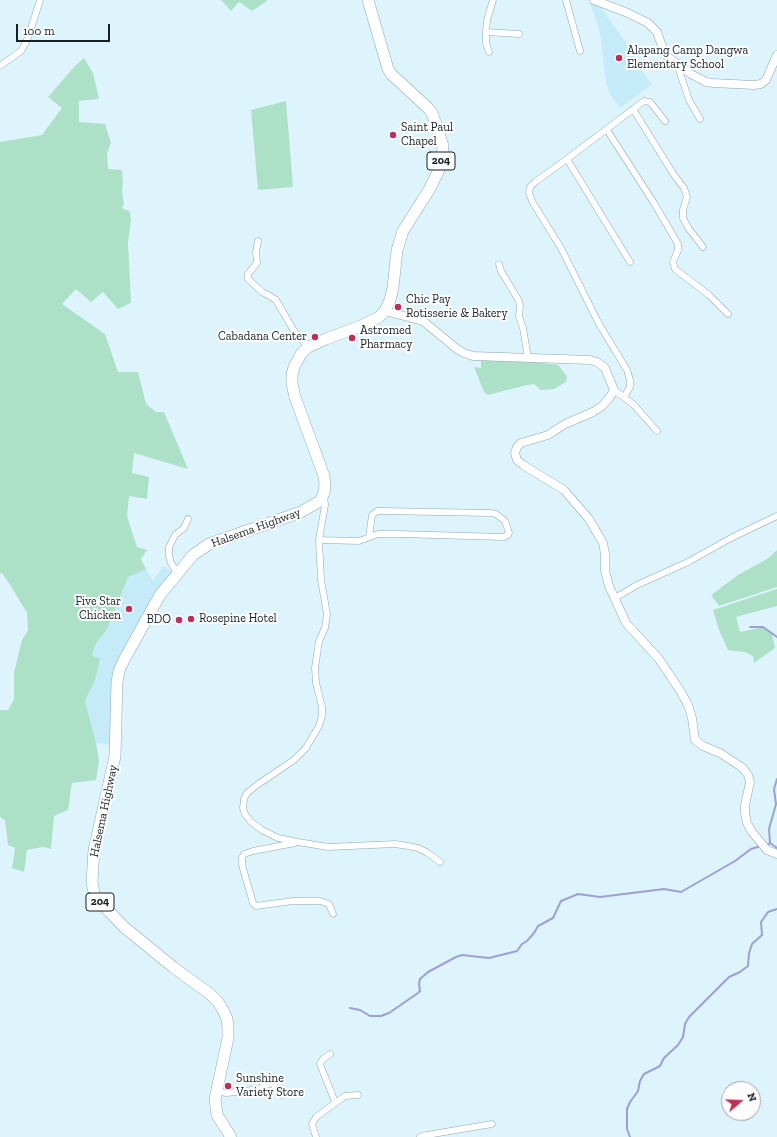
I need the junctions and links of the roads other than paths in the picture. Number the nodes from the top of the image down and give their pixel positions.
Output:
1 (40, 0) edge
2 (368, 0) edge
3 (493, 0) edge
4 (566, 0) edge
5 (594, 0) edge
6 (610, 3) edge
7 (486, 32) junction
8 (519, 34) dead end
9 (580, 51) dead end
10 (489, 52) dead end
11 (777, 55) edge
12 (677, 64) junction
13 (0, 66) edge
14 (633, 109) junction
15 (700, 119) dead end
16 (665, 121) dead end
17 (607, 130) junction
18 (567, 159) junction
19 (258, 241) dead end
20 (703, 247) dead end
21 (630, 262) dead end
22 (499, 264) dead end
23 (386, 311) junction
24 (728, 314) dead end
25 (308, 347) junction
26 (528, 358) junction
27 (614, 390) junction
28 (624, 397) junction
29 (657, 432) dead end
30 (324, 493) junction
31 (777, 516) edge
32 (188, 519) dead end
33 (369, 537) junction
34 (319, 540) junction
35 (179, 572) junction
36 (615, 598) junction
37 (278, 838) junction
38 (298, 842) junction
39 (285, 845) junction
40 (777, 854) edge
41 (440, 862) dead end
42 (333, 914) dead end
43 (330, 1054) dead end
44 (216, 1091) junction
45 (282, 1095) dead end
46 (358, 1095) dead end
47 (335, 1102) junction
48 (492, 1124) dead end
49 (231, 1137) edge
50 (316, 1137) edge
51 (420, 1137) edge

1 - 13 street
2 - 23 highway, 204
3 - 7 street
4 - 9 street
5 - 6 street
6 - 12 street
7 - 8 street
7 - 10 street
11 - 12 street
12 - 15 street
14 - 16 street
14 - 17 street
14 - 20 street
17 - 18 street
17 - 24 street
18 - 21 street
18 - 28 street
19 - 25 street
22 - 26 street
23 - 25 highway
23 - 26 street
25 - 30 highway
26 - 27 street
27 - 28 street
27 - 36 street
28 - 29 street
30 - 34 street
30 - 35 highway, Halsema Highway / 204
31 - 36 street
32 - 35 street
33 - 33 street
33 - 34 street
34 - 37 street
35 - 44 highway, Halsema Highway / 204
36 - 40 street
37 - 38 street
37 - 39 street
38 - 39 street
38 - 41 street
39 - 42 street
43 - 47 street
44 - 45 street
44 - 49 highway, Halsema Highway / 204
46 - 47 street
47 - 50 street
48 - 51 street

